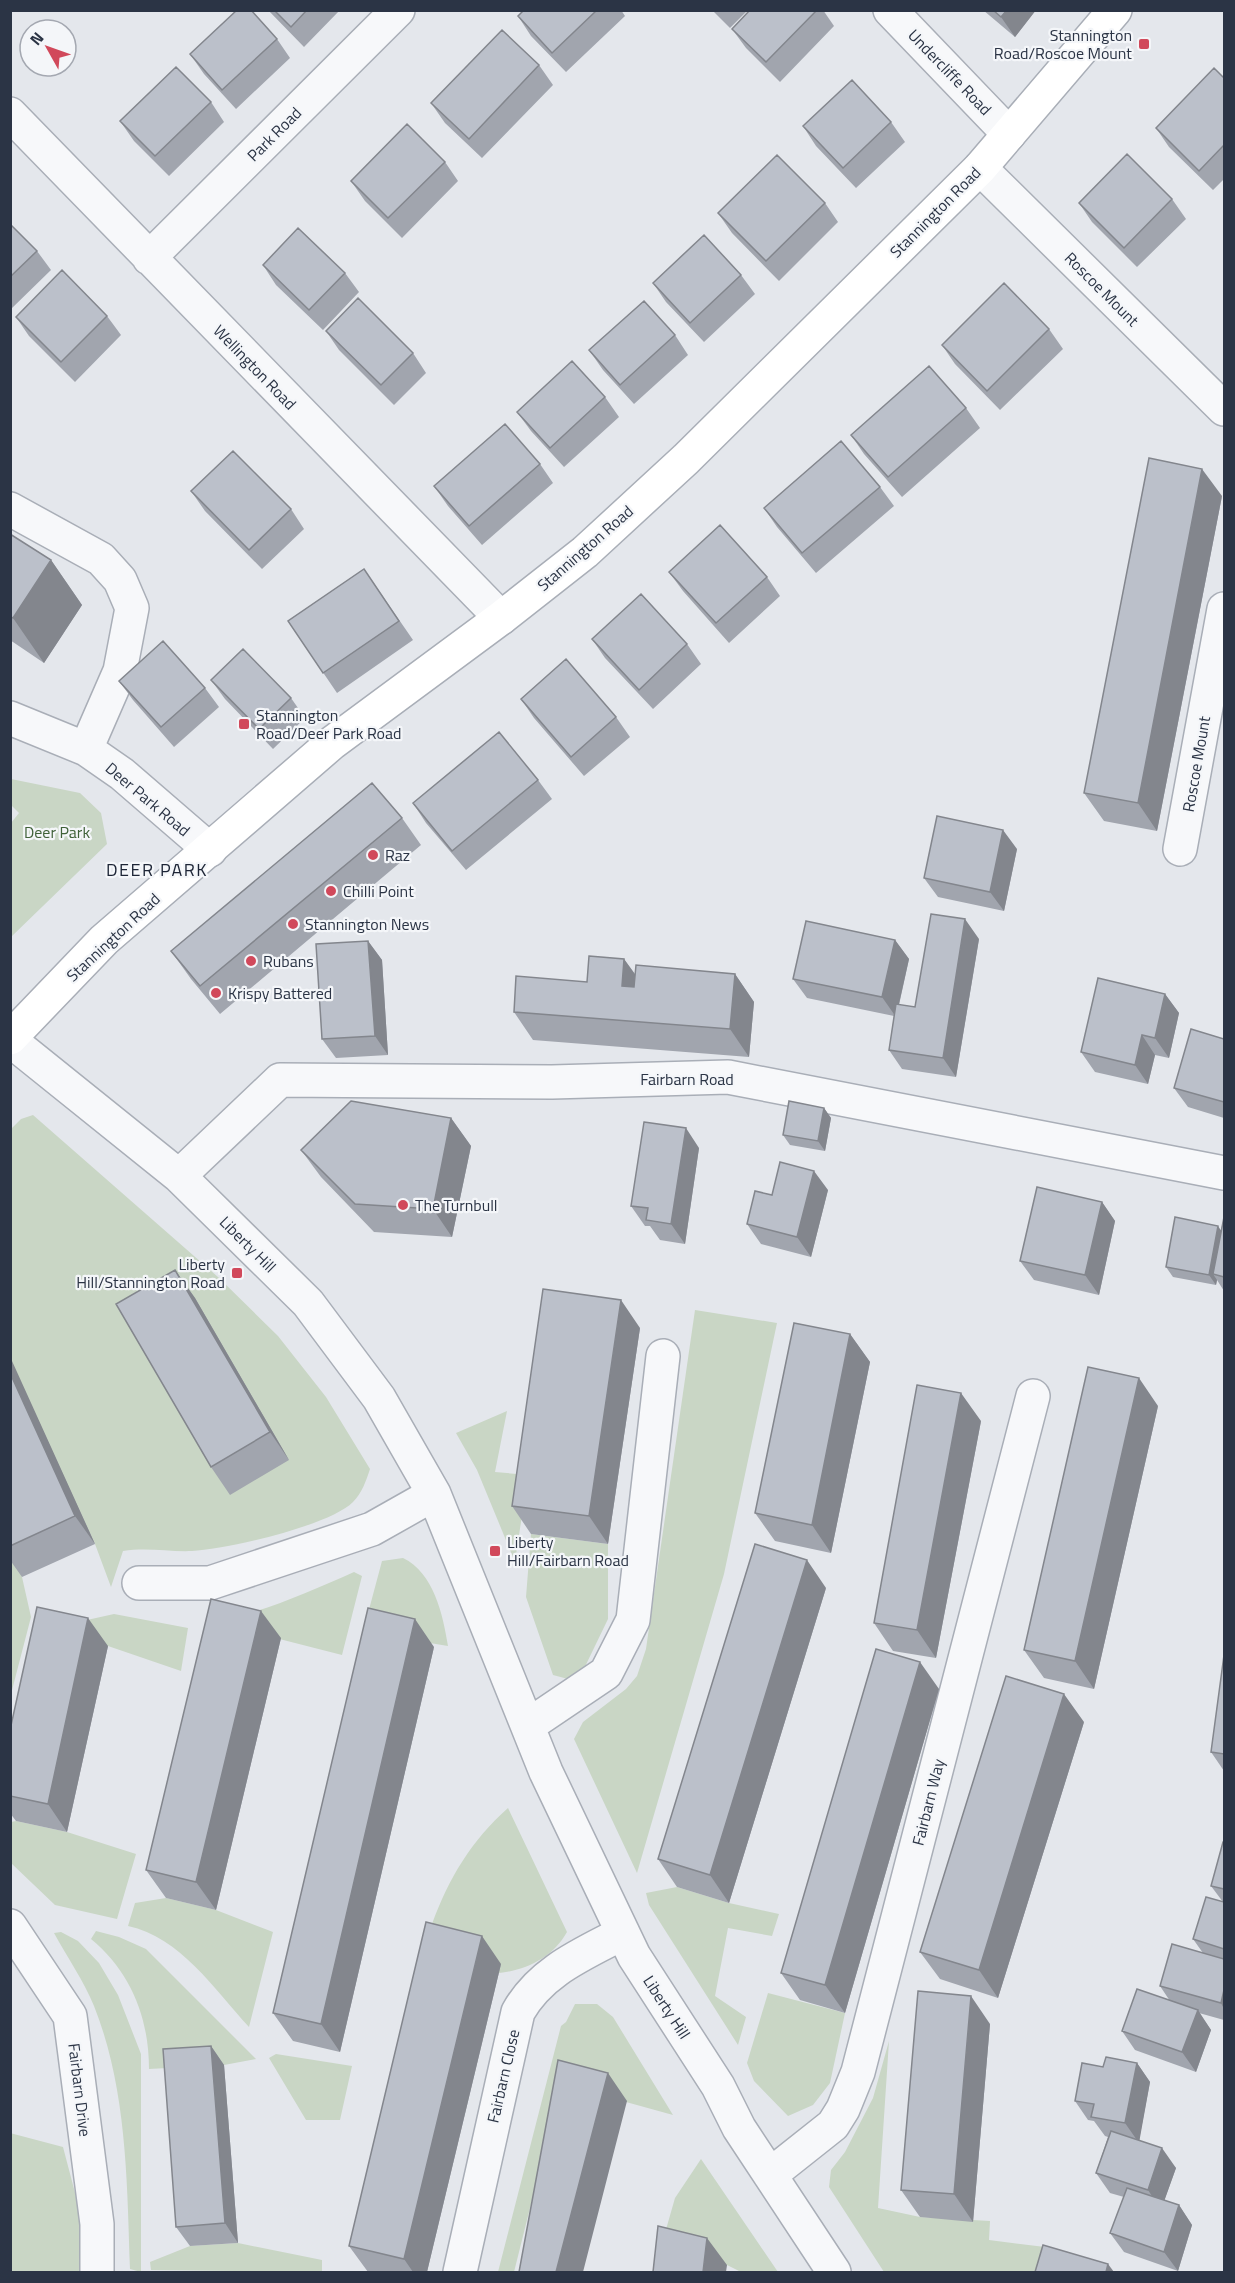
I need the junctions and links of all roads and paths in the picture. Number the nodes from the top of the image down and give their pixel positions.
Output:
1 (398, 10) edge
2 (890, 10) edge
3 (1115, 10) edge
4 (10, 114) edge
5 (1009, 134) junction
6 (980, 168) junction
7 (149, 258) junction
8 (1224, 410) edge
9 (10, 509) edge
10 (1224, 609) edge
11 (501, 618) junction
12 (10, 718) edge
13 (86, 749) junction
14 (1180, 849) dead end
15 (210, 850) junction
16 (10, 1039) edge
17 (1224, 1173) edge
18 (179, 1176) junction
19 (663, 1356) dead end
20 (1033, 1396) dead end
21 (434, 1494) junction
22 (139, 1582) dead end
23 (529, 1725) junction
24 (10, 1926) edge
25 (623, 1933) junction
26 (770, 2175) junction
27 (97, 2272) edge
28 (460, 2272) edge
29 (834, 2272) edge

1 - 7 street, Park Road
2 - 5 street, Undercliffe Road
3 - 5 main road, Stannington Road
4 - 7 street, Wellington Road
5 - 6 main road, Stannington Road
6 - 8 street, Roscoe Mount
6 - 11 main road, Stannington Road
7 - 11 street, Wellington Road
9 - 13 street
10 - 14 street, Roscoe Mount
11 - 15 main road, Stannington Road
12 - 13 street, Deer Park Road
13 - 15 street, Deer Park Road
15 - 16 main road, Stannington Road
16 - 18 street, Liberty Hill
17 - 18 street, Fairbarn Road
18 - 21 street, Liberty Hill
19 - 23 street
20 - 26 street, Fairbarn Way
21 - 22 street
21 - 23 street, Liberty Hill
23 - 25 street, Liberty Hill
24 - 27 street, Fairbarn Drive
25 - 26 street, Liberty Hill
25 - 28 street, Fairbarn Close
26 - 29 street, Liberty Hill

